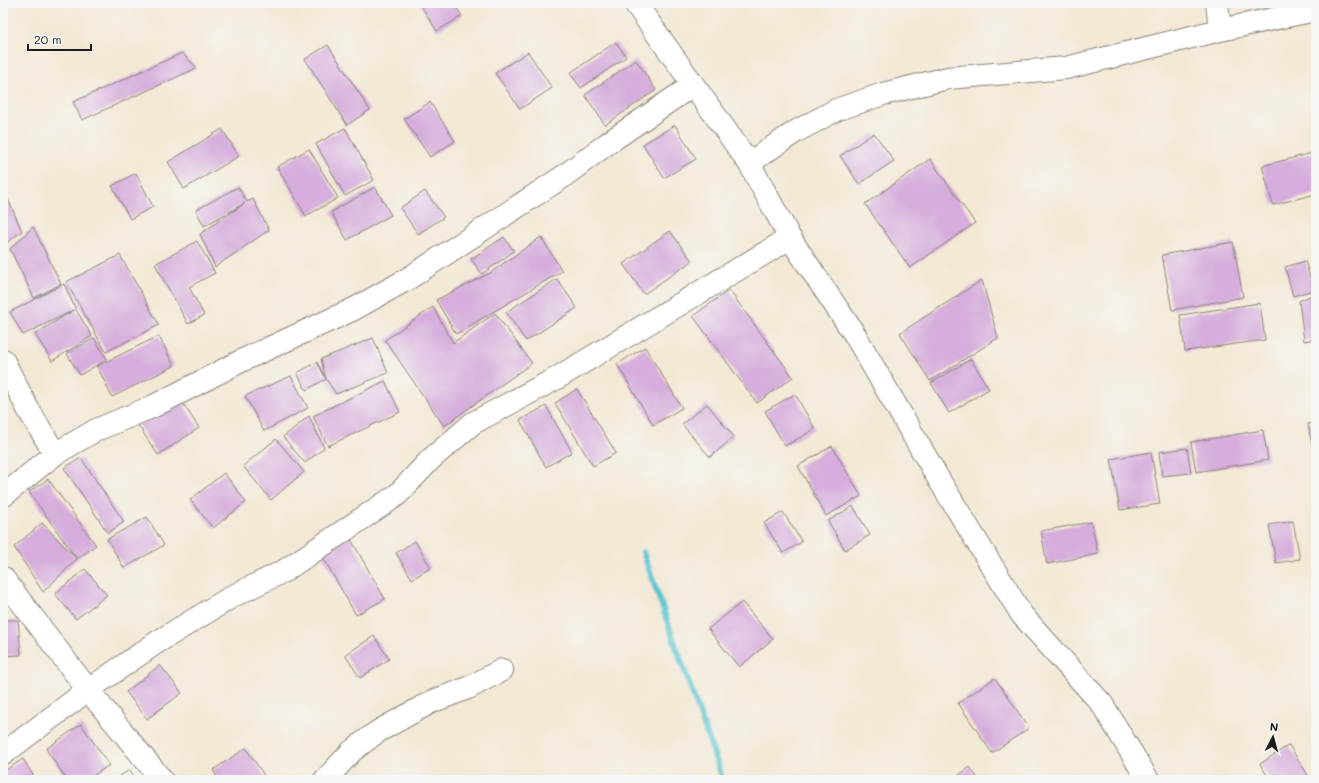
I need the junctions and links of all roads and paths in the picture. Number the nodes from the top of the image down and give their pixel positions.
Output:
1 (635, 3) edge
2 (1217, 3) edge
3 (1316, 10) edge
4 (1220, 30) junction
5 (693, 85) junction
6 (749, 163) junction
7 (790, 238) junction
8 (3, 360) edge
9 (55, 454) junction
10 (3, 496) edge
11 (3, 578) edge
12 (502, 670) dead end
13 (88, 690) junction
14 (3, 754) edge
15 (162, 780) edge
16 (325, 780) edge
17 (1148, 780) edge

1 - 5 street
2 - 4 street
3 - 4 street
4 - 6 street
5 - 6 street
5 - 9 street
6 - 7 street
7 - 13 street
7 - 17 street
8 - 9 street
9 - 10 street
11 - 13 street
12 - 16 street
13 - 14 street
13 - 15 street

